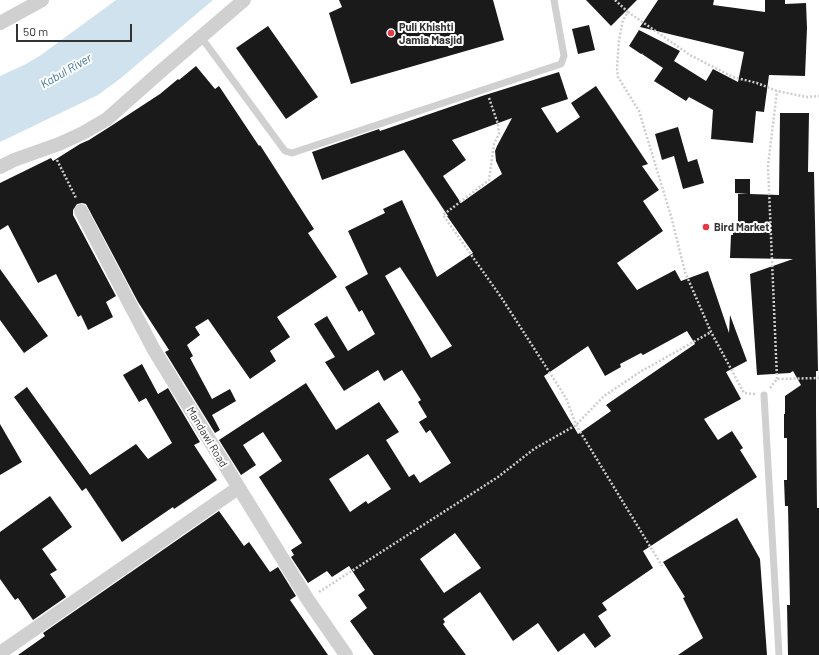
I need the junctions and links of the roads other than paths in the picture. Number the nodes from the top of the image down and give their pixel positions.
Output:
1 (42, 0) edge
2 (244, 0) edge
3 (554, 0) edge
4 (0, 23) edge
5 (201, 37) junction
6 (0, 167) edge
7 (81, 211) road end
8 (764, 395) road end
9 (238, 488) junction
10 (0, 653) edge
11 (346, 655) edge
12 (779, 655) edge

1 - 4 street
2 - 5 street
3 - 5 lane
5 - 6 street
7 - 9 street, Mandawi Road
8 - 12 lane
9 - 10 street
9 - 11 street, Mandawi Road

